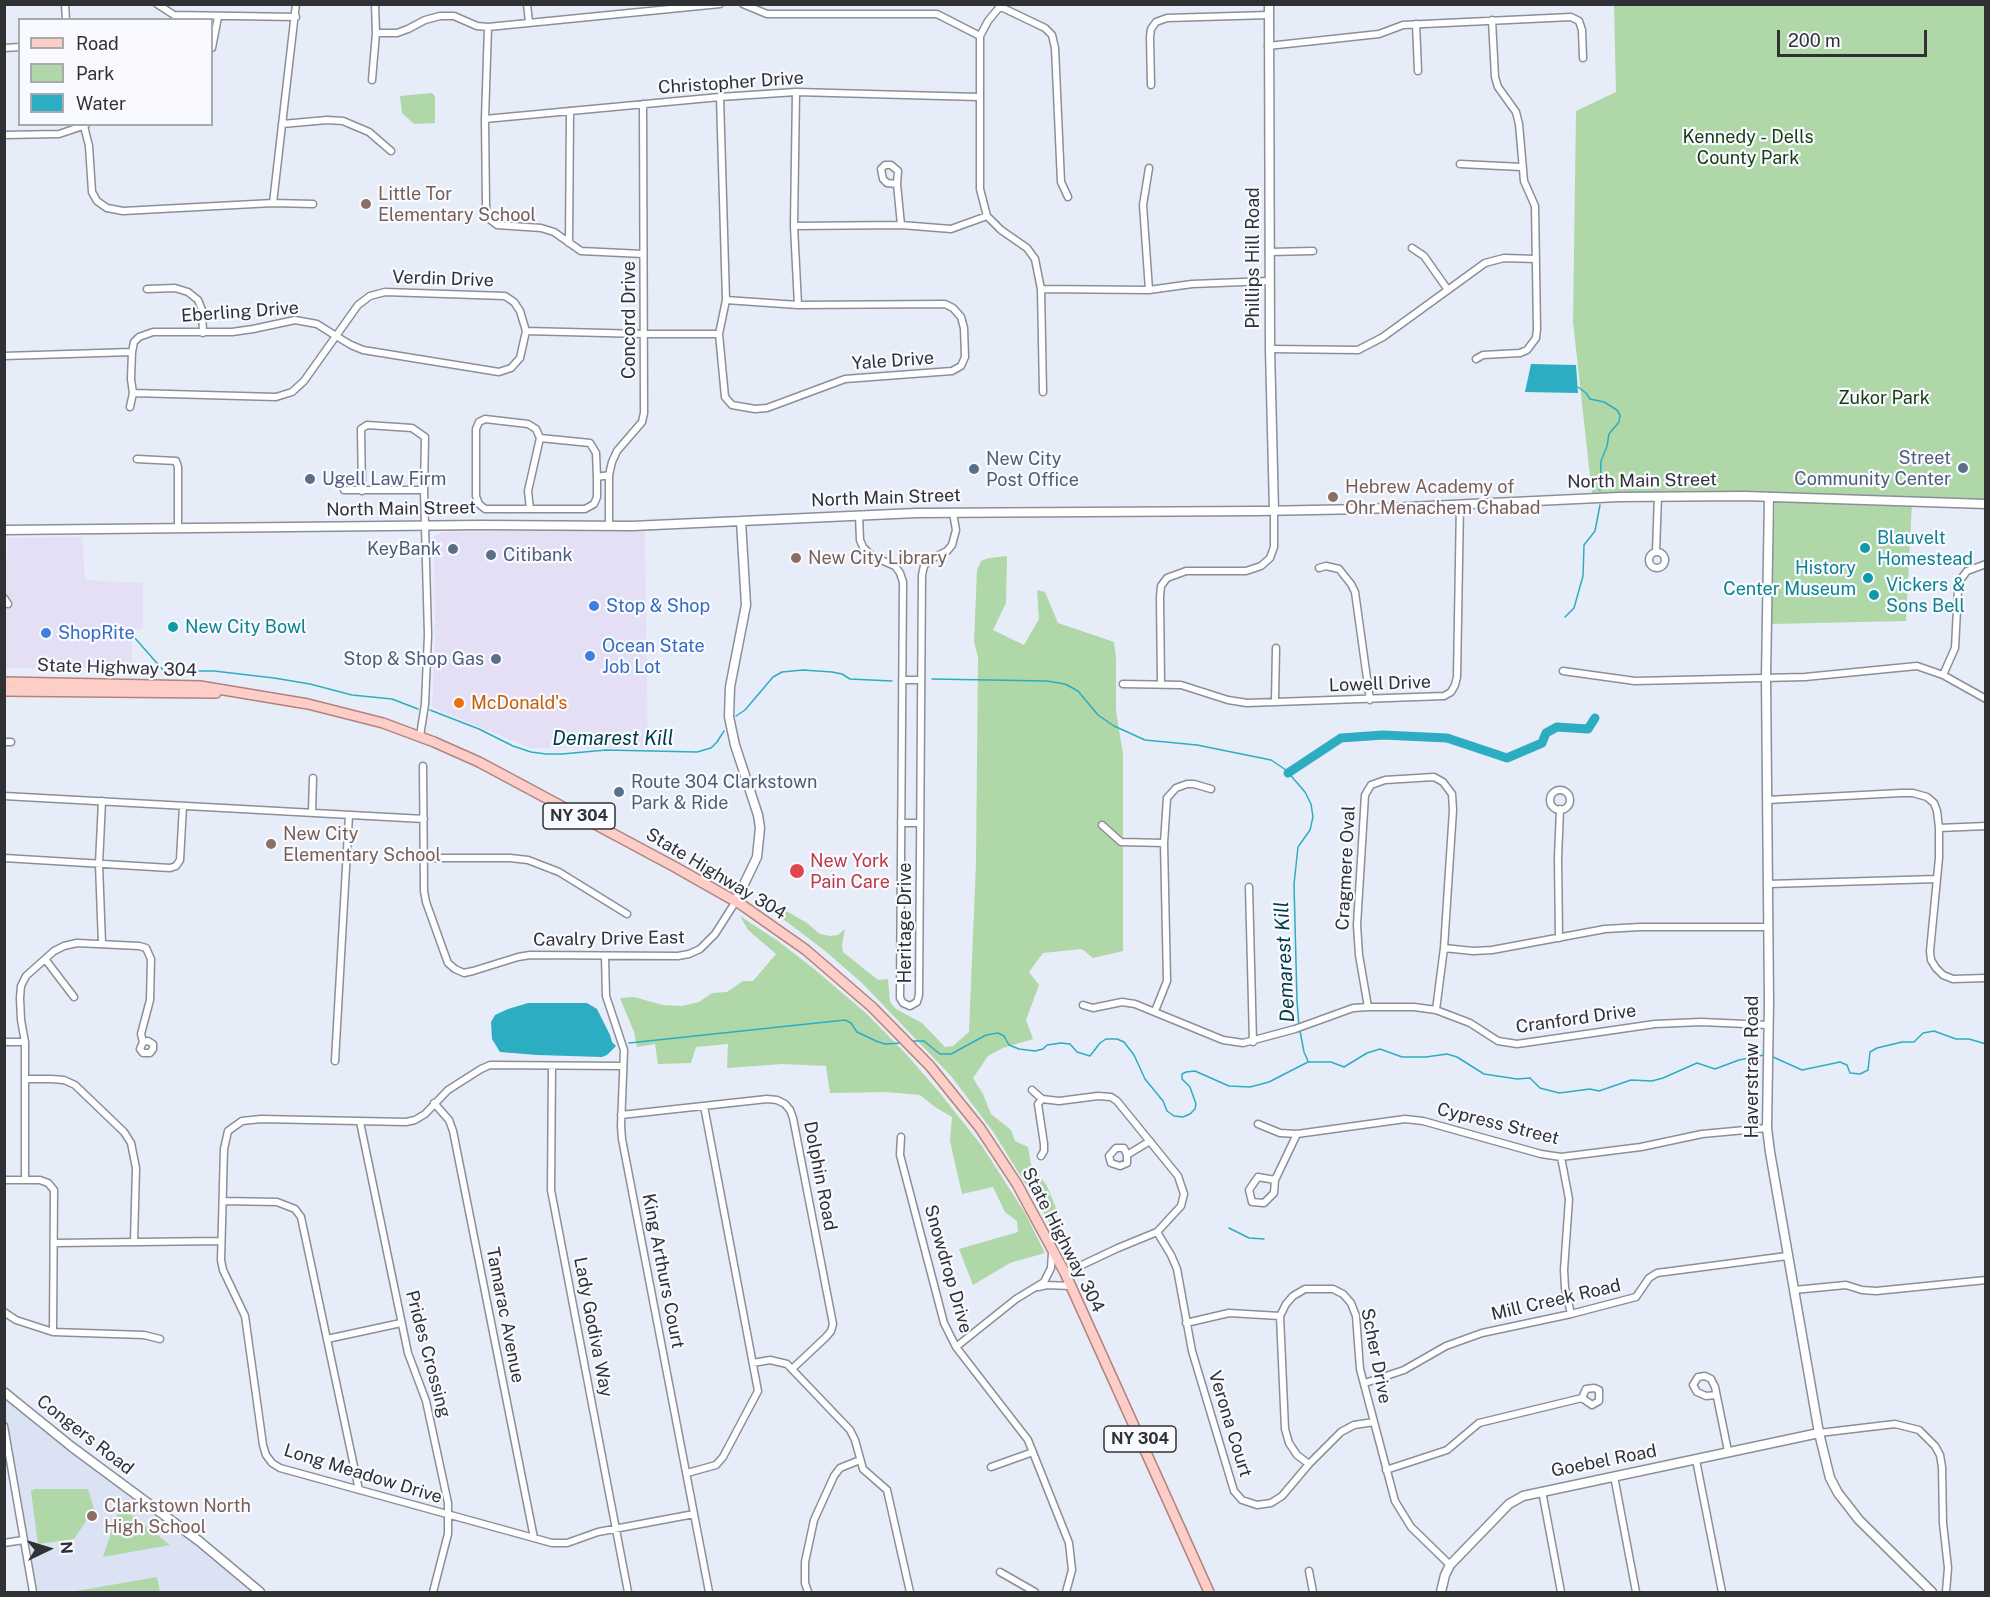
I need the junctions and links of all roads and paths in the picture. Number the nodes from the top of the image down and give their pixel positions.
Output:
1 (157, 4) edge
2 (296, 4) edge
3 (375, 4) edge
4 (527, 4) edge
5 (619, 4) edge
6 (720, 4) edge
7 (743, 4) edge
8 (1269, 4) edge
9 (687, 6) edge
10 (1002, 6) edge
11 (619, 13) junction
12 (1269, 15) junction
13 (218, 16) junction
14 (296, 16) junction
15 (1492, 20) junction
16 (529, 22) junction
17 (1416, 24) junction
18 (488, 27) junction
19 (376, 33) junction
20 (980, 36) junction
21 (213, 43) edge
22 (1268, 46) junction
23 (1583, 58) dead end
24 (1418, 71) dead end
25 (372, 80) dead end
26 (1151, 85) dead end
27 (796, 92) junction
28 (720, 97) junction
29 (979, 97) junction
30 (643, 104) junction
31 (570, 111) junction
32 (485, 119) junction
33 (282, 124) junction
34 (83, 126) edge
35 (86, 126) edge
36 (4, 135) edge
37 (391, 151) dead end
38 (1460, 164) dead end
39 (1522, 167) junction
40 (1149, 168) dead end
41 (897, 184) dead end
42 (1068, 197) dead end
43 (273, 203) junction
44 (313, 204) dead end
45 (987, 216) junction
46 (901, 225) junction
47 (794, 226) junction
48 (569, 243) junction
49 (1412, 248) dead end
50 (1313, 251) dead end
51 (1269, 252) junction
52 (643, 254) junction
53 (1536, 259) junction
54 (1269, 281) junction
55 (147, 289) dead end
56 (1041, 289) junction
57 (1149, 290) junction
58 (1448, 290) junction
59 (726, 300) junction
60 (798, 305) junction
61 (526, 331) junction
62 (203, 333) junction
63 (644, 334) junction
64 (719, 334) junction
65 (336, 336) junction
66 (1270, 349) junction
67 (132, 352) junction
68 (4, 356) edge
69 (1476, 359) dead end
70 (1043, 392) dead end
71 (133, 393) junction
72 (130, 407) dead end
73 (540, 438) junction
74 (137, 459) dead end
75 (609, 475) junction
76 (597, 477) junction
77 (344, 490) dead end
78 (424, 490) junction
79 (362, 491) junction
80 (1658, 496) junction
81 (1744, 496) junction
82 (1769, 497) junction
83 (1460, 504) junction
84 (1986, 504) edge
85 (530, 509) junction
86 (1274, 511) junction
87 (953, 513) junction
88 (859, 515) junction
89 (741, 521) junction
90 (1768, 522) junction
91 (426, 526) junction
92 (609, 526) junction
93 (178, 528) junction
94 (4, 530) edge
95 (1656, 552) dead end
96 (1986, 564) edge
97 (1319, 568) dead end
98 (1276, 648) dead end
99 (1563, 671) dead end
100 (1943, 675) junction
101 (1766, 677) junction
102 (902, 680) junction
103 (921, 680) junction
104 (4, 682) edge
105 (1123, 684) dead end
106 (1161, 684) junction
107 (4, 691) edge
108 (228, 692) junction
109 (1986, 699) edge
110 (1370, 700) junction
111 (1275, 702) junction
112 (420, 736) junction
113 (423, 766) dead end
114 (313, 778) dead end
115 (1210, 789) dead end
116 (4, 796) edge
117 (102, 801) junction
118 (1767, 801) junction
119 (183, 806) junction
120 (1560, 809) dead end
121 (312, 812) junction
122 (348, 814) junction
123 (424, 819) junction
124 (901, 823) junction
125 (920, 823) junction
126 (1102, 825) dead end
127 (1986, 826) edge
128 (1939, 828) junction
129 (1164, 843) junction
130 (4, 858) edge
131 (424, 858) junction
132 (99, 864) junction
133 (1937, 879) junction
134 (1768, 884) junction
135 (1249, 887) dead end
136 (735, 901) junction
137 (627, 914) dead end
138 (1768, 927) junction
139 (1559, 938) junction
140 (102, 944) junction
141 (1444, 948) junction
142 (606, 956) junction
143 (45, 959) junction
144 (1986, 978) edge
145 (74, 997) dead end
146 (1083, 1005) dead end
147 (1368, 1007) junction
148 (1436, 1010) junction
149 (1155, 1011) junction
150 (1768, 1025) junction
151 (1253, 1041) junction
152 (4, 1042) edge
153 (25, 1042) junction
154 (143, 1042) dead end
155 (335, 1061) dead end
156 (552, 1066) junction
157 (623, 1066) junction
158 (25, 1079) junction
159 (1032, 1090) dead end
160 (1042, 1099) junction
161 (434, 1103) junction
162 (704, 1106) junction
163 (621, 1115) junction
164 (360, 1122) junction
165 (1258, 1124) dead end
166 (1767, 1128) junction
167 (1297, 1134) junction
168 (901, 1137) dead end
169 (1150, 1141) junction
170 (1127, 1155) dead end
171 (1041, 1156) dead end
172 (1561, 1157) junction
173 (4, 1180) edge
174 (25, 1180) junction
175 (1275, 1180) junction
176 (223, 1201) junction
177 (1157, 1232) junction
178 (221, 1241) junction
179 (134, 1242) junction
180 (55, 1243) junction
181 (1052, 1246) junction
182 (1787, 1256) junction
183 (1065, 1273) junction
184 (1986, 1280) edge
185 (1071, 1286) junction
186 (1034, 1288) junction
187 (1794, 1290) junction
188 (4, 1312) edge
189 (1571, 1314) junction
190 (1280, 1316) junction
191 (401, 1323) junction
192 (1186, 1323) junction
193 (53, 1332) junction
194 (160, 1339) dead end
195 (327, 1339) junction
196 (956, 1347) junction
197 (753, 1363) junction
198 (792, 1369) junction
199 (1365, 1383) junction
200 (4, 1392) edge
201 (1716, 1395) dead end
202 (1582, 1398) dead end
203 (1374, 1422) junction
204 (4, 1426) edge
205 (1819, 1433) junction
206 (1728, 1451) junction
207 (1033, 1452) junction
208 (860, 1460) junction
209 (1696, 1460) junction
210 (1309, 1464) junction
211 (991, 1467) dead end
212 (1386, 1470) junction
213 (687, 1473) junction
214 (1614, 1476) junction
215 (359, 1490) junction
216 (1542, 1491) junction
217 (694, 1514) junction
218 (449, 1515) junction
219 (615, 1528) junction
220 (534, 1538) junction
221 (23, 1540) junction
222 (4, 1544) edge
223 (1450, 1565) junction
224 (1310, 1571) dead end
225 (1000, 1572) dead end
226 (33, 1593) edge
227 (260, 1593) edge
228 (433, 1593) edge
229 (628, 1593) edge
230 (709, 1593) edge
231 (808, 1593) edge
232 (910, 1593) edge
233 (1035, 1593) edge
234 (1066, 1593) edge
235 (1209, 1593) edge
236 (1312, 1593) edge
237 (1441, 1593) edge
238 (1560, 1593) edge
239 (1636, 1593) edge
240 (1722, 1593) edge
241 (1932, 1593) edge
242 (1946, 1593) edge

1 - 13 street
2 - 14 street
3 - 19 street
4 - 16 street
5 - 11 street
6 - 9 street
7 - 20 street
8 - 12 street, Phillips Hill Road
9 - 11 street
10 - 20 street
10 - 42 street
11 - 16 street
12 - 22 street, Phillips Hill Road
12 - 26 street
13 - 14 street
13 - 21 street
14 - 33 street
15 - 17 street
15 - 23 street
15 - 39 street
16 - 18 street
17 - 22 street
17 - 24 street
18 - 19 street
18 - 32 street
19 - 25 street
20 - 29 street
22 - 51 street, Phillips Hill Road
27 - 28 street, Christopher Drive
27 - 29 street, Christopher Drive
27 - 47 street
28 - 30 street, Christopher Drive
28 - 59 street
29 - 45 street
30 - 31 street, Christopher Drive
30 - 52 street, Concord Drive
31 - 32 street, Christopher Drive
31 - 48 street
32 - 48 street
33 - 37 street
33 - 43 street
34 - 36 street
35 - 43 street
38 - 39 street
39 - 53 street
40 - 57 street
41 - 46 street
43 - 44 street
45 - 46 street
45 - 56 street
46 - 47 street
47 - 60 street
48 - 52 street
49 - 58 street
50 - 51 street
51 - 54 street, Phillips Hill Road
52 - 63 street, Concord Drive
53 - 58 street
53 - 69 street
54 - 57 street
54 - 66 street, Phillips Hill Road
55 - 62 street
56 - 57 street
56 - 70 street
58 - 66 street
59 - 60 street, Yale Drive
59 - 64 street
60 - 64 street, Yale Drive
61 - 63 street
61 - 65 street, Eberling Drive
61 - 65 street, Verdin Drive
62 - 65 street, Eberling Drive
62 - 67 street, Eberling Drive
63 - 64 street
63 - 75 street, Concord Drive
65 - 71 street, Verdin Drive
66 - 86 street, Phillips Hill Road
67 - 68 street
67 - 71 street
71 - 72 street
73 - 76 street
73 - 85 street
73 - 85 street
74 - 93 street
75 - 76 street
75 - 92 street, Concord Drive
76 - 85 street
77 - 79 street
78 - 79 street
78 - 79 street
78 - 91 street
80 - 81 street, North Main Street
80 - 83 street, North Main Street
80 - 95 street
81 - 82 street, North Main Street
81 - 90 street
82 - 84 street, North Main Street
82 - 90 street, Haverstraw Road
83 - 86 street, North Main Street
83 - 110 street, Lowell Drive
86 - 87 street, North Main Street
86 - 106 street
87 - 88 street, North Main Street
87 - 103 street, Heritage Drive
88 - 89 street, North Main Street
88 - 102 street, Heritage Drive
89 - 92 street, North Main Street
89 - 136 street
90 - 101 street, Haverstraw Road
91 - 92 street, North Main Street
91 - 93 street, North Main Street
91 - 112 street
93 - 94 street, North Main Street
96 - 100 street
97 - 110 street
98 - 111 street
99 - 101 street
100 - 101 street
100 - 109 street
101 - 118 street, Haverstraw Road
102 - 103 street
102 - 124 street, Heritage Drive
103 - 125 street, Heritage Drive
104 - 108 main road, State Highway 304 / NY 304
105 - 106 street, Lowell Drive
106 - 111 street, Lowell Drive
107 - 108 main road, State Highway 304 / NY 304
108 - 112 main road, State Highway 304 / NY 304
110 - 111 street, Lowell Drive
112 - 136 main road, State Highway 304 / NY 304
113 - 123 street, Cavalry Drive East
114 - 121 street
115 - 129 street
116 - 117 street
117 - 119 street
117 - 132 street
118 - 128 street
118 - 134 street, Haverstraw Road
119 - 121 street
119 - 132 street
120 - 139 street
121 - 122 street
122 - 123 street
122 - 155 street
123 - 131 street, Cavalry Drive East
124 - 125 street
124 - 125 street, Heritage Drive
126 - 129 street
127 - 128 street
128 - 133 street
129 - 149 street
130 - 132 street
131 - 137 street
131 - 142 street, Cavalry Drive East
132 - 140 street
133 - 134 street
133 - 144 street
134 - 138 street, Haverstraw Road
135 - 151 street
136 - 142 street, Cavalry Drive East
136 - 181 main road, State Highway 304 / NY 304
138 - 139 street
138 - 150 street, Haverstraw Road
139 - 141 street
140 - 143 street
140 - 154 street
141 - 147 street, Cragmere Oval
141 - 148 street, Cragmere Oval
142 - 157 street, King Arthurs Court
143 - 145 street
143 - 153 street
146 - 149 street, Cranford Drive
147 - 148 street, Cranford Drive
147 - 151 street, Cranford Drive
148 - 150 street, Cranford Drive
149 - 151 street, Cranford Drive
150 - 166 street, Haverstraw Road
152 - 153 street
153 - 158 street
156 - 157 street, Long Meadow Drive
156 - 161 street, Long Meadow Drive
156 - 219 street, Lady Godiva Way
157 - 163 street, King Arthurs Court
158 - 174 street
158 - 179 street
159 - 160 street
160 - 169 street
160 - 171 street
161 - 164 street, Long Meadow Drive
161 - 220 street, Tamarac Avenue
162 - 163 street, Dolphin Road
162 - 197 street
162 - 198 street, Dolphin Road
163 - 213 street, King Arthurs Court
164 - 176 street, Long Meadow Drive
164 - 191 street, Prides Crossing
165 - 167 street, Cypress Street
166 - 172 street, Cypress Street
166 - 182 street, Haverstraw Road
167 - 172 street, Cypress Street
167 - 175 street
168 - 196 street, Snowdrop Drive
169 - 170 street
169 - 177 street
172 - 189 street
173 - 174 street
174 - 180 street
175 - 175 street
176 - 178 street, Long Meadow Drive
176 - 195 street
177 - 183 street
177 - 192 street, Verona Court
178 - 179 street
178 - 215 street, Long Meadow Drive
179 - 180 street
180 - 193 street
181 - 183 main road, State Highway 304 / NY 304
181 - 186 street
182 - 187 street, Haverstraw Road
182 - 189 street, Mill Creek Road
183 - 185 main road, State Highway 304 / NY 304
184 - 187 street
185 - 186 street
185 - 235 main road, State Highway 304 / NY 304
186 - 196 street
187 - 205 street, Haverstraw Road
188 - 193 street
189 - 199 street, Mill Creek Road
190 - 192 street
190 - 199 street, Scher Drive
190 - 210 street
191 - 195 street
191 - 218 street, Prides Crossing
192 - 210 street, Verona Court
193 - 194 street
195 - 215 street
196 - 207 street, Snowdrop Drive
197 - 198 street
197 - 213 street
198 - 208 street
199 - 203 street, Scher Drive
200 - 227 street, Congers Road
201 - 206 street
202 - 212 street
203 - 210 street, Verona Court
203 - 212 street, Scher Drive
204 - 221 street
205 - 206 street, Goebel Road
205 - 241 street, Haverstraw Road
205 - 242 street
206 - 209 street, Goebel Road
207 - 211 street
207 - 234 street, Snowdrop Drive
208 - 231 street
208 - 232 street
209 - 214 street, Goebel Road
209 - 240 street
212 - 223 street, Scher Drive
213 - 217 street, King Arthurs Court
214 - 216 street, Goebel Road
214 - 239 street
215 - 218 street, Long Meadow Drive
216 - 223 street, Goebel Road
216 - 238 street
217 - 219 street, Long Meadow Drive
217 - 230 street, King Arthurs Court
218 - 220 street, Long Meadow Drive
218 - 228 street, Prides Crossing
219 - 220 street, Long Meadow Drive
219 - 229 street, Lady Godiva Way
221 - 222 street
221 - 226 street
223 - 237 street, Goebel Road
224 - 236 street
225 - 233 street

